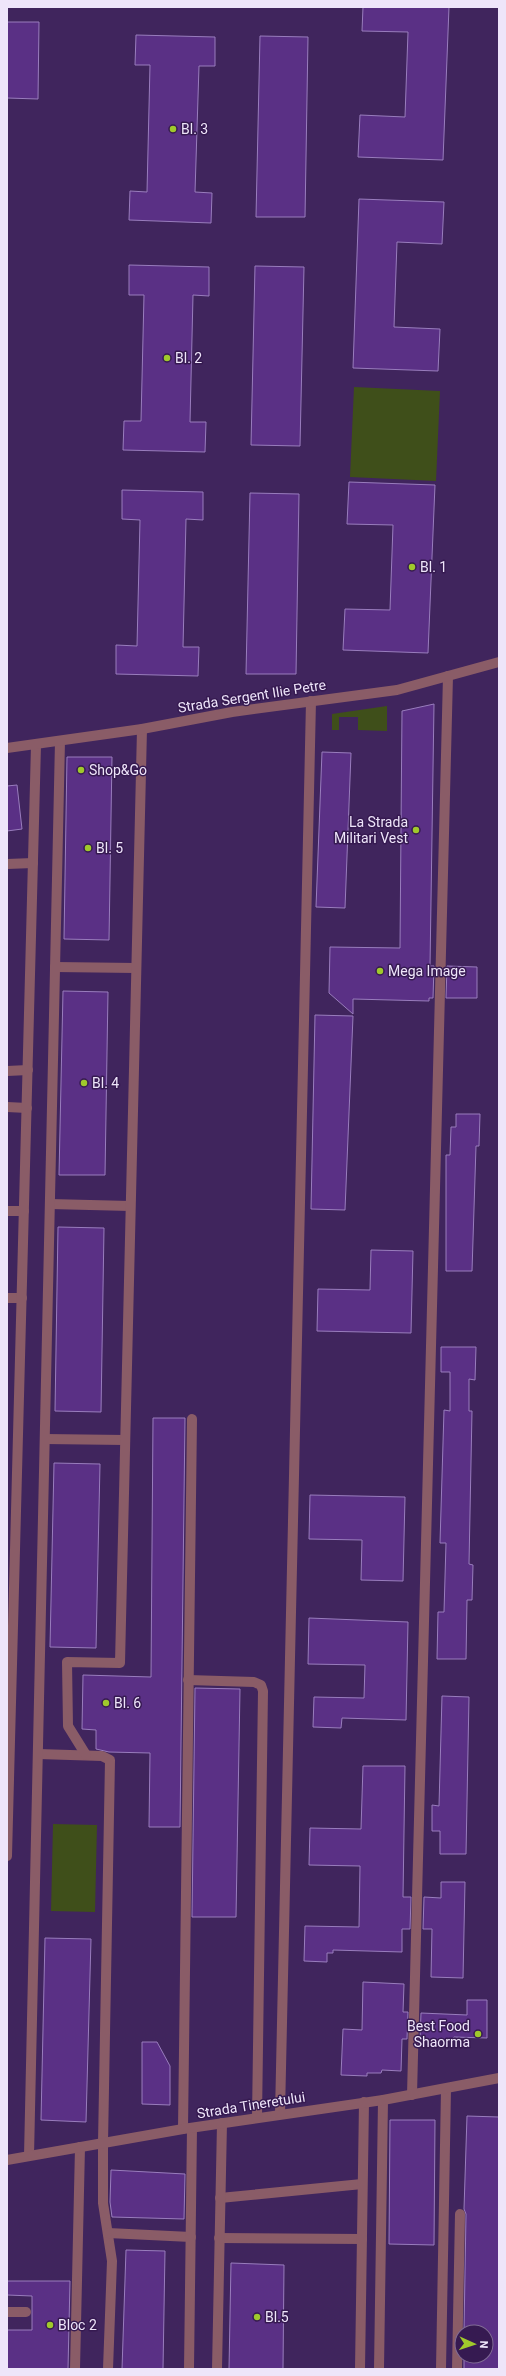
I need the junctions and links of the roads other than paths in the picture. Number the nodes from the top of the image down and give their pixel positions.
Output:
1 (499, 662) edge
2 (448, 676) junction
3 (311, 701) junction
4 (142, 729) junction
5 (60, 741) junction
6 (36, 745) junction
7 (7, 748) edge
8 (33, 863) junction
9 (7, 864) edge
10 (55, 967) junction
11 (136, 968) junction
12 (28, 1070) junction
13 (7, 1071) edge
14 (7, 1107) edge
15 (27, 1108) junction
16 (50, 1204) junction
17 (130, 1206) junction
18 (7, 1211) edge
19 (24, 1211) junction
20 (7, 1298) edge
21 (22, 1298) junction
22 (192, 1419) dead end
23 (45, 1439) junction
24 (125, 1440) junction
25 (10, 1653) edge
26 (188, 1680) junction
27 (9, 1732) edge
28 (38, 1754) junction
29 (86, 1755) junction
30 (8, 1771) edge
31 (7, 1856) edge
32 (499, 2078) edge
33 (446, 2089) junction
34 (412, 2095) junction
35 (383, 2100) junction
36 (364, 2102) junction
37 (280, 2114) junction
38 (257, 2118) junction
39 (222, 2123) junction
40 (188, 2128) junction
41 (103, 2143) junction
42 (80, 2147) junction
43 (29, 2156) junction
44 (7, 2160) edge
45 (362, 2184) junction
46 (220, 2198) junction
47 (460, 2214) dead end
48 (108, 2233) junction
49 (191, 2237) junction
50 (219, 2238) junction
51 (362, 2239) junction
52 (7, 2312) edge
53 (26, 2312) dead end
54 (75, 2369) edge
55 (108, 2369) edge
56 (189, 2369) edge
57 (217, 2369) edge
58 (360, 2369) edge
59 (379, 2369) edge
60 (441, 2369) edge
61 (457, 2369) edge

1 - 2 street, Strada Sergent Ilie Petre
2 - 3 street, Strada Sergent Ilie Petre
2 - 34 street
3 - 4 street, Strada Sergent Ilie Petre
3 - 37 street
4 - 5 street, Strada Sergent Ilie Petre
4 - 11 street
5 - 6 street, Strada Sergent Ilie Petre
5 - 10 street
6 - 7 street, Strada Sergent Ilie Petre
6 - 8 street
8 - 9 street
8 - 12 street
10 - 11 street
10 - 16 street
11 - 17 street
12 - 13 street
12 - 15 street
14 - 15 street
15 - 19 street
16 - 17 street
16 - 23 street
17 - 24 street
18 - 19 street
19 - 21 street
20 - 21 street
21 - 25 street
22 - 26 street
23 - 24 street
23 - 28 street
24 - 29 street
25 - 27 street
26 - 38 street
26 - 40 street
27 - 30 street
28 - 29 street
28 - 43 street
29 - 41 street
30 - 31 street
32 - 33 street, Strada Tineretului
33 - 34 street, Strada Tineretului
33 - 60 street
34 - 35 street, Strada Tineretului
35 - 36 street, Strada Tineretului
35 - 59 street
36 - 37 street, Strada Tineretului
36 - 45 street
37 - 38 street, Strada Tineretului
38 - 39 street, Strada Tineretului
39 - 40 street, Strada Tineretului
39 - 46 street
40 - 41 street, Strada Tineretului
40 - 49 street
41 - 42 street, Strada Tineretului
41 - 48 street
42 - 43 street, Strada Tineretului
42 - 54 street
43 - 44 street, Strada Tineretului
45 - 46 street
45 - 51 street
46 - 50 street
47 - 61 street
48 - 49 street
48 - 55 street
49 - 56 street
50 - 51 street
50 - 57 street
51 - 58 street
52 - 53 street

